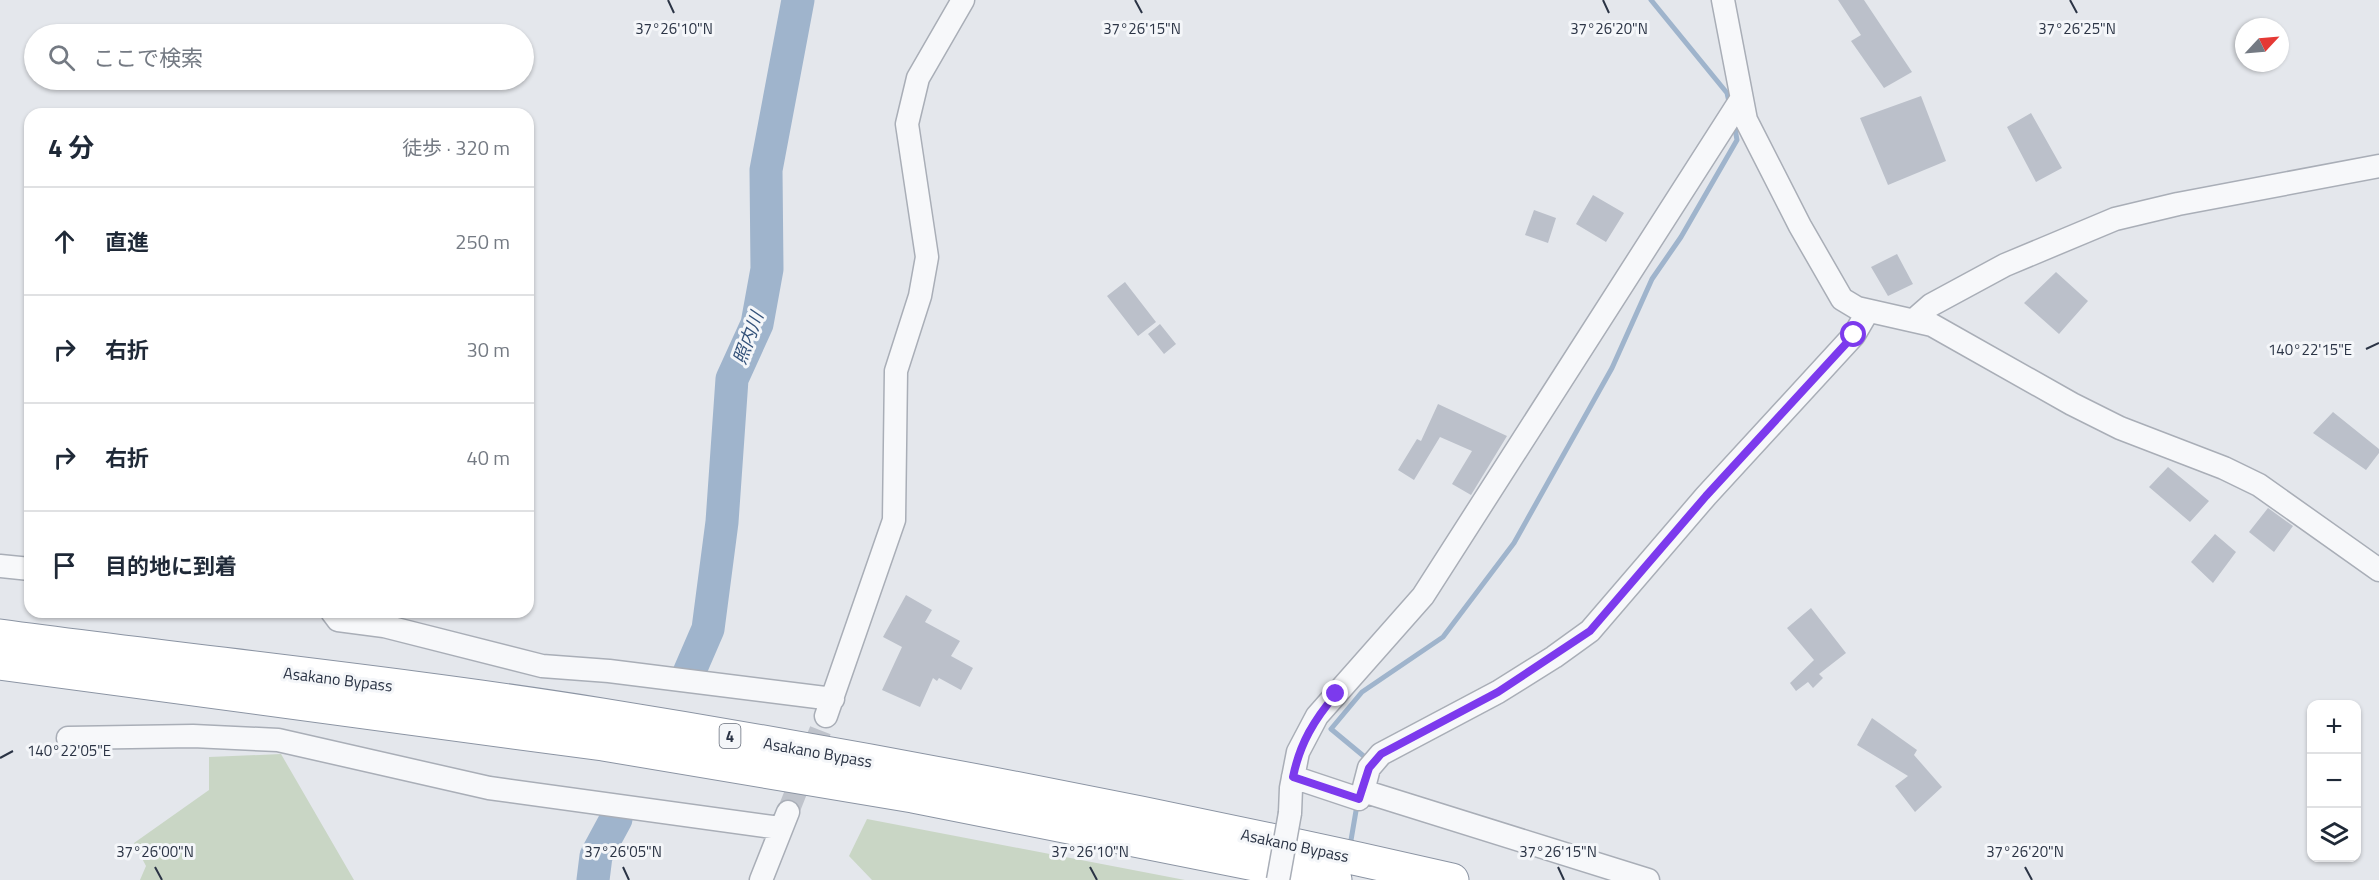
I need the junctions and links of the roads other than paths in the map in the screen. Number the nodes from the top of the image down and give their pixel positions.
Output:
1 (963, 0) edge
2 (1723, 0) edge
3 (1740, 101) junction
4 (2379, 166) edge
5 (1868, 311) junction
6 (1915, 320) junction
7 (0, 566) edge
8 (24, 568) edge
9 (2379, 570) edge
10 (336, 618) edge
11 (0, 636) edge
12 (0, 663) edge
13 (68, 738) dead end
14 (1293, 777) junction
15 (1363, 791) junction
16 (761, 880) edge
17 (1278, 880) edge
18 (1335, 880) edge
19 (1452, 880) edge
20 (1648, 880) edge

1 - 10 street
2 - 3 street
3 - 5 street
3 - 14 street
4 - 6 street
5 - 6 street
5 - 15 street
6 - 9 street
7 - 8 street
11 - 19 highway, Asakano Bypass / 4
12 - 18 highway, Asakano Bypass / 4
13 - 16 street
14 - 15 street
14 - 17 street, bridge
15 - 20 street

